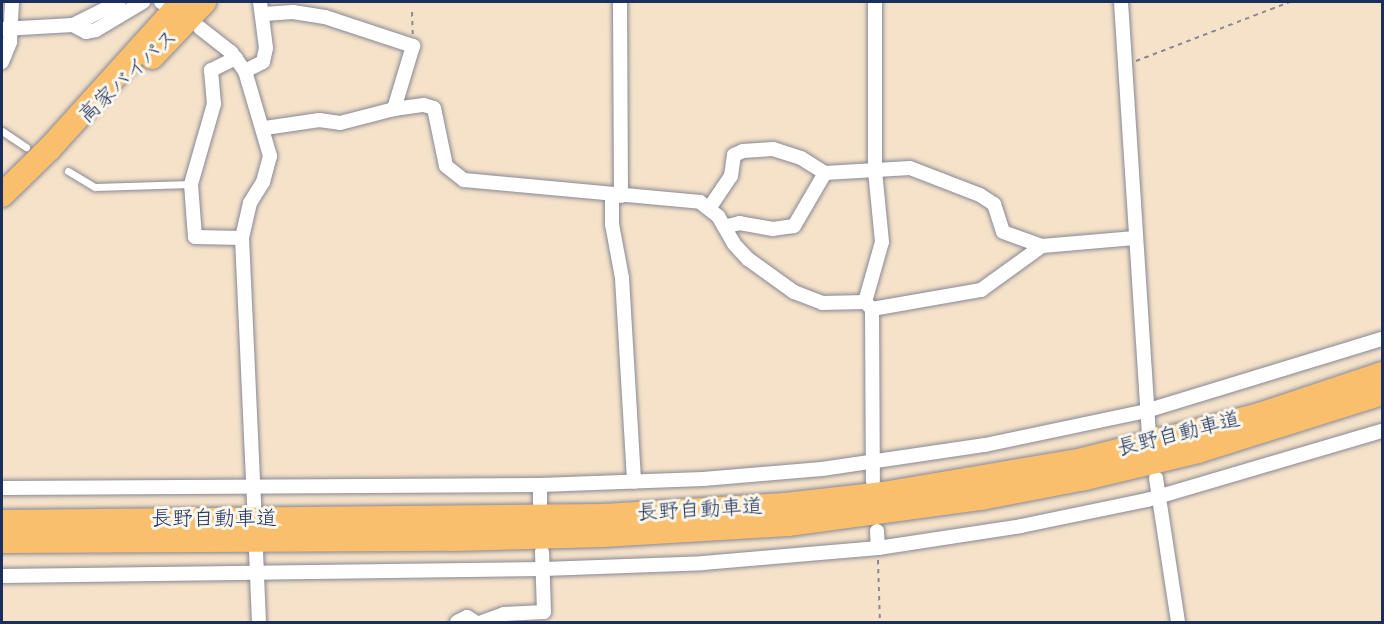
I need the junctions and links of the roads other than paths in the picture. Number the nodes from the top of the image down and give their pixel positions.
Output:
1 (12, 2) edge
2 (118, 2) edge
3 (143, 2) edge
4 (169, 2) edge
5 (204, 2) edge
6 (620, 2) edge
7 (875, 2) edge
8 (1121, 2) edge
9 (262, 8) edge
10 (73, 25) junction
11 (200, 28) dead end
12 (7, 29) edge
13 (236, 58) junction
14 (2, 62) edge
15 (245, 71) junction
16 (394, 109) junction
17 (265, 129) junction
18 (2, 131) edge
19 (38, 148) junction
20 (875, 170) junction
21 (68, 171) dead end
22 (825, 173) junction
23 (191, 184) junction
24 (2, 195) edge
25 (617, 195) junction
26 (710, 207) junction
27 (724, 227) junction
28 (242, 238) junction
29 (1135, 238) junction
30 (1042, 246) junction
31 (868, 305) junction
32 (1383, 339) edge
33 (1383, 374) edge
34 (1383, 393) edge
35 (1146, 411) junction
36 (1149, 430) dead end
37 (1383, 431) edge
38 (871, 463) junction
39 (1156, 478) dead end
40 (873, 482) dead end
41 (634, 483) junction
42 (540, 485) junction
43 (254, 486) junction
44 (2, 489) edge
45 (1159, 497) junction
46 (540, 504) dead end
47 (254, 507) dead end
48 (2, 522) edge
49 (877, 531) dead end
50 (2, 541) edge
51 (878, 548) junction
52 (256, 551) dead end
53 (542, 552) dead end
54 (543, 569) junction
55 (257, 572) junction
56 (2, 576) edge
57 (259, 622) edge
58 (457, 622) edge
59 (475, 622) edge
60 (482, 622) edge
61 (1178, 622) edge

1 - 12 street
2 - 10 street
3 - 10 street
4 - 19 highway, 高家バイパス
5 - 19 highway, 高家バイパス
6 - 25 street
7 - 20 street
8 - 29 street
9 - 15 street
9 - 16 street
10 - 12 street
11 - 13 street
12 - 14 street
13 - 15 street
13 - 23 street
15 - 17 street
16 - 17 street
16 - 25 street
17 - 28 street
18 - 19 lane
19 - 24 highway, 高家バイパス
20 - 22 street
20 - 30 street
20 - 31 street
21 - 23 lane
22 - 26 street
22 - 27 street
23 - 28 street
25 - 26 street
25 - 41 street
26 - 27 street
27 - 31 street
28 - 43 street
29 - 30 street
29 - 35 street
30 - 31 street
31 - 38 street
32 - 35 street
33 - 48 highway, 長野自動車道
34 - 50 highway, 長野自動車道
35 - 36 street
35 - 38 street
37 - 45 street
38 - 40 street
38 - 41 street
39 - 45 street
41 - 42 street
42 - 43 street
42 - 46 street
43 - 44 street
43 - 47 street
45 - 51 street
45 - 61 street
49 - 51 street
51 - 54 street
52 - 55 street
53 - 54 street
54 - 55 street
54 - 60 street
55 - 56 street
55 - 57 street
58 - 59 street

